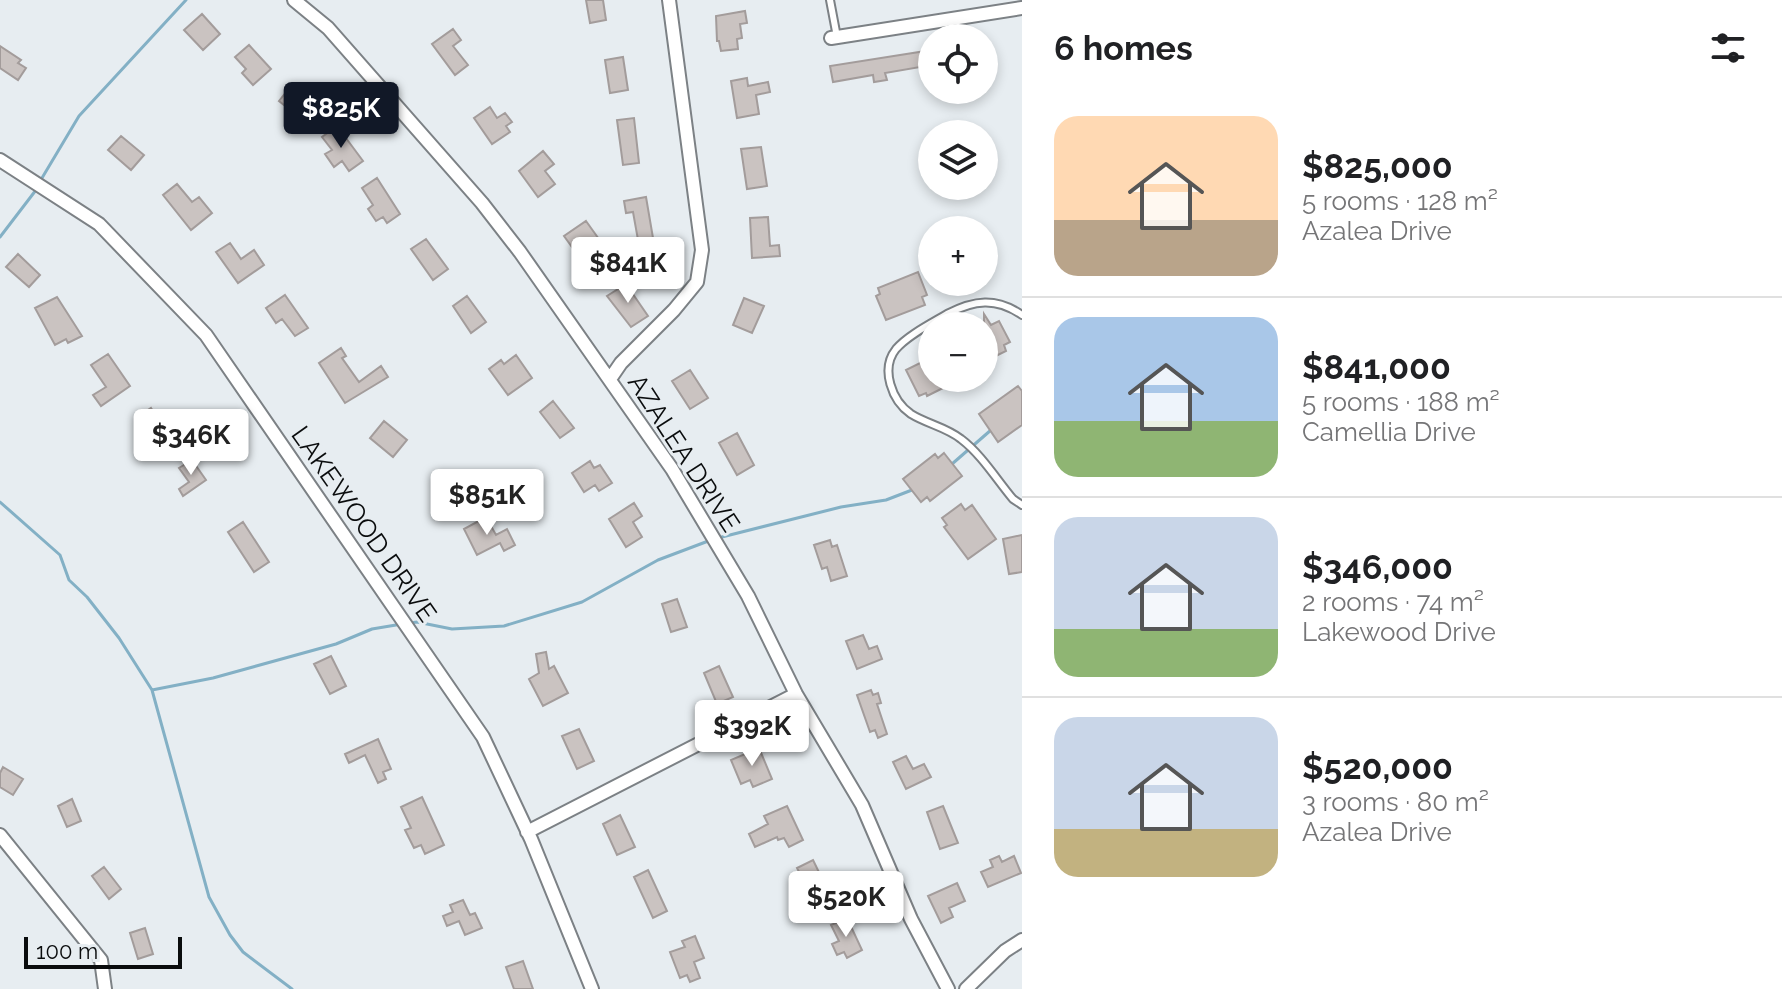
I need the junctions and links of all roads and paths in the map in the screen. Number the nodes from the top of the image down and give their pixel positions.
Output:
1 (294, 0) edge
2 (669, 0) edge
3 (830, 0) edge
4 (1022, 8) edge
5 (834, 38) joint
6 (0, 160) edge
7 (1022, 315) edge
8 (610, 379) junction
9 (1022, 505) edge
10 (796, 694) junction
11 (527, 832) junction
12 (0, 835) edge
13 (1022, 940) edge
14 (105, 989) edge
15 (592, 989) edge
16 (948, 989) edge
17 (966, 989) edge

1 - 8 street, AZALEA DRIVE
2 - 8 street
3 - 5 lane
4 - 5 street
6 - 11 street, LAKEWOOD DRIVE
7 - 9 lane
8 - 10 street, AZALEA DRIVE
10 - 11 street
10 - 16 street, AZALEA DRIVE
11 - 15 street, LAKEWOOD DRIVE
12 - 14 street
13 - 17 street

